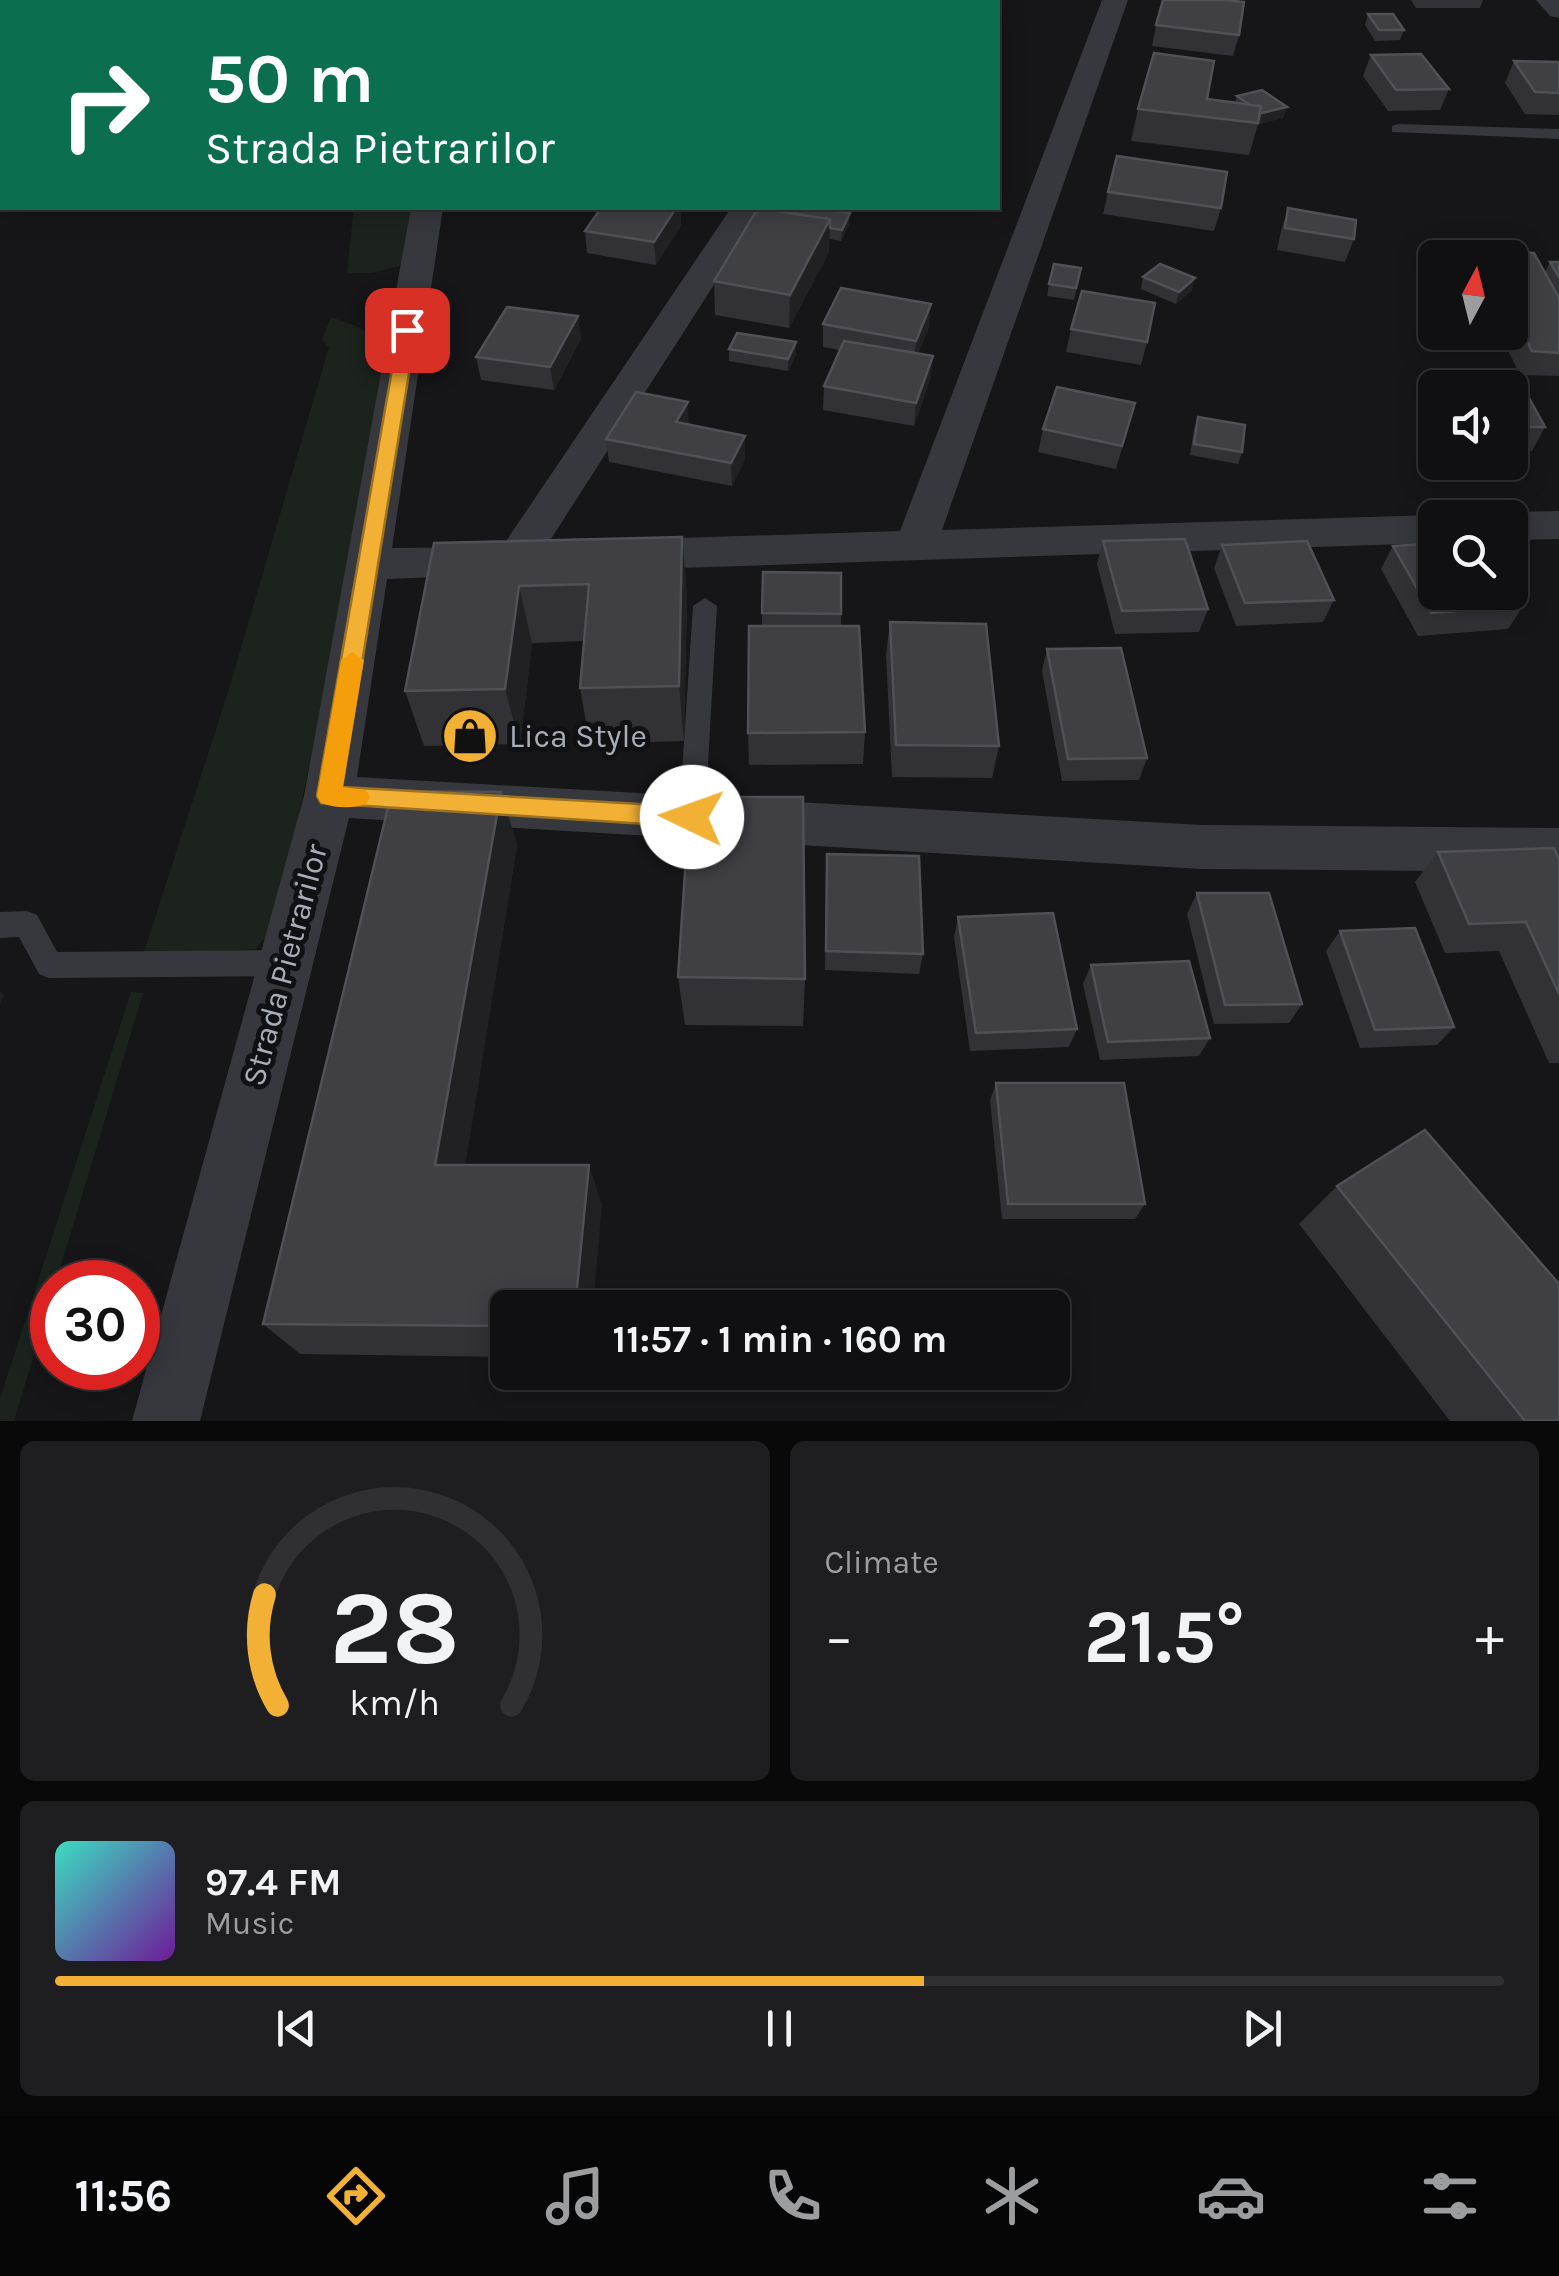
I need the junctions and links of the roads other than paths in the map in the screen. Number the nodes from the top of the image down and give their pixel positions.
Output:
1 (1115, 0) edge
2 (1549, 0) edge
3 (1559, 10) edge
4 (1398, 129) dead end
5 (1559, 134) edge
6 (427, 210) edge
7 (746, 210) edge
8 (1559, 525) edge
9 (1528, 526) edge
10 (1418, 529) edge
11 (916, 544) junction
12 (516, 559) junction
13 (369, 564) junction
14 (705, 606) dead end
15 (329, 796) junction
16 (692, 817) junction
17 (1559, 850) edge
18 (0, 925) edge
19 (286, 963) junction
20 (166, 1421) edge

1 - 11 street
2 - 3 street
4 - 5 lane
6 - 13 street, Strada Pietrarilor
7 - 12 street
8 - 9 street
10 - 11 street
11 - 12 street
12 - 13 street
13 - 15 street, Strada Pietrarilor
14 - 16 lane
15 - 16 street
15 - 19 street, Strada Pietrarilor
16 - 17 street
18 - 19 lane
19 - 20 street, Strada Pietrarilor

